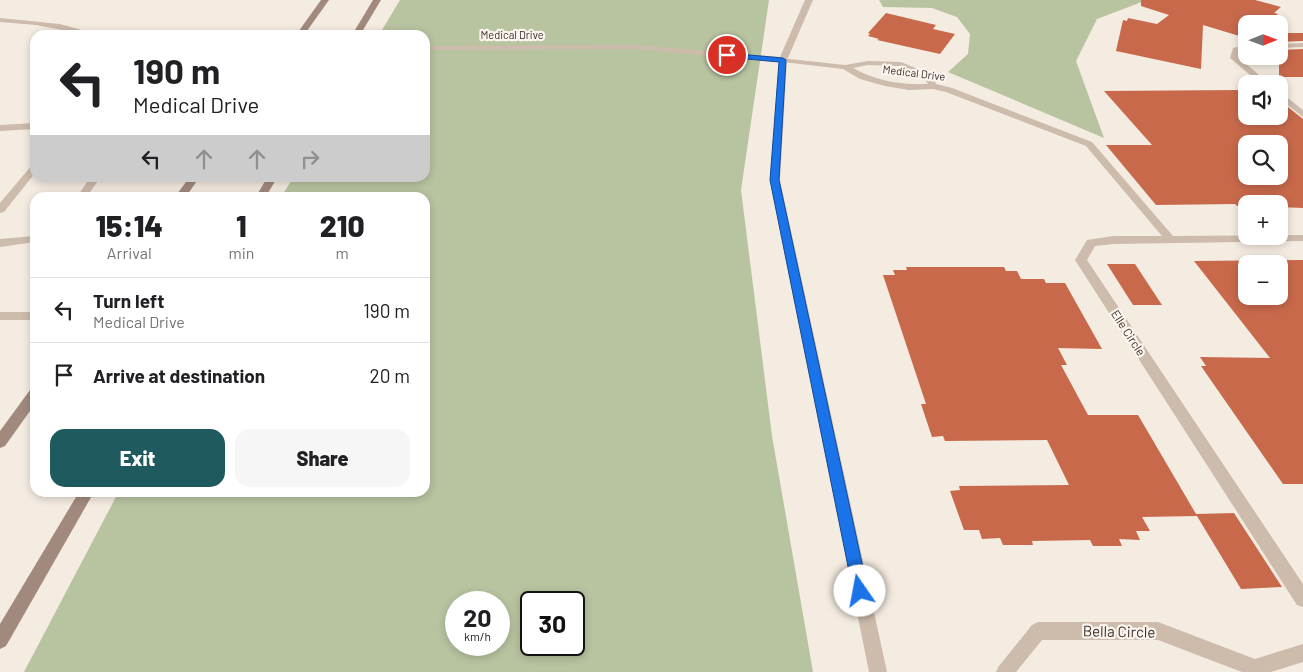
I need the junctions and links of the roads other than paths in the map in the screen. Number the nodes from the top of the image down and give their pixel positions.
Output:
1 (325, 0) edge
2 (377, 0) edge
3 (809, 0) edge
4 (0, 20) edge
5 (79, 30) edge
6 (304, 30) edge
7 (359, 30) edge
8 (1303, 45) edge
9 (1288, 46) edge
10 (430, 48) edge
11 (1238, 49) edge
12 (783, 60) junction
13 (1238, 61) edge
14 (1243, 65) edge
15 (846, 67) junction
16 (1255, 75) edge
17 (933, 86) junction
18 (1288, 102) edge
19 (1303, 114) edge
20 (30, 126) edge
21 (0, 128) edge
22 (30, 174) edge
23 (0, 210) edge
24 (1303, 238) edge
25 (1170, 239) junction
26 (30, 240) edge
27 (0, 243) edge
28 (0, 316) edge
29 (30, 316) edge
30 (30, 401) edge
31 (0, 442) edge
32 (84, 497) edge
33 (1303, 599) edge
34 (0, 640) edge
35 (1303, 653) edge
36 (878, 672) edge
37 (1005, 672) edge

1 - 6 main road
2 - 7 main road
3 - 12 street
4 - 5 street
8 - 9 street
10 - 12 street, Medical Drive
11 - 13 street
12 - 15 street, Medical Drive
12 - 36 street
14 - 16 street
15 - 17 street, Medical Drive
15 - 17 street
17 - 25 street, Medical Drive
18 - 19 street
20 - 21 street
22 - 23 street
24 - 25 street, Elle Circle
25 - 33 street, Elle Circle
26 - 27 street
28 - 29 street
30 - 31 main road
32 - 34 main road
35 - 37 street, Bella Circle

